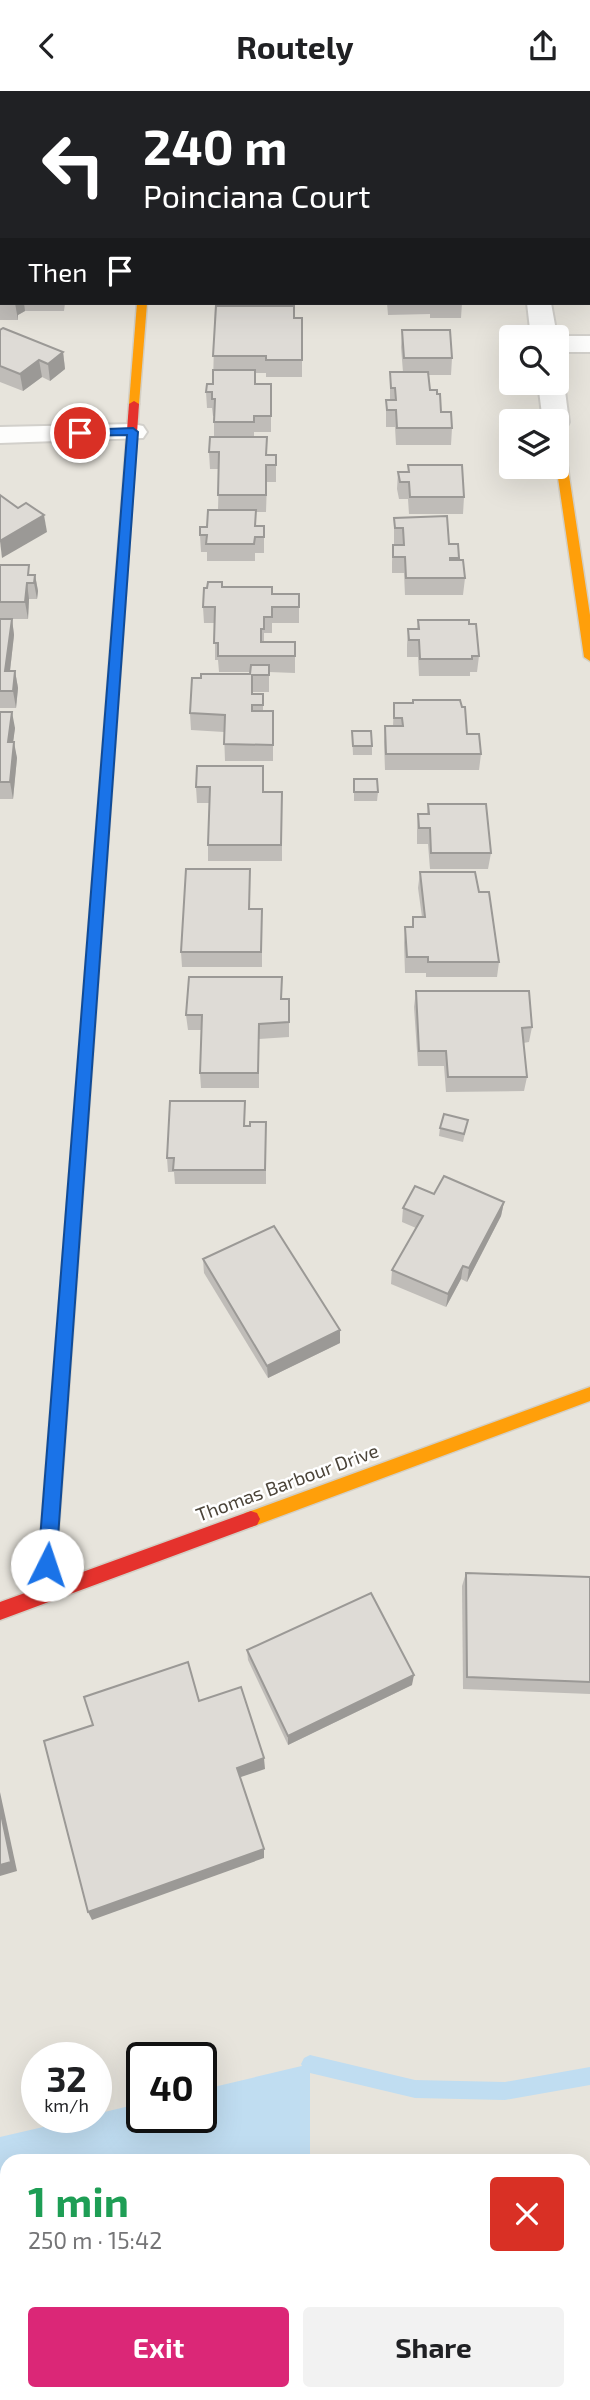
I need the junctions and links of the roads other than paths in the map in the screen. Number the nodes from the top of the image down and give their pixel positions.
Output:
1 (142, 305) edge
2 (540, 305) edge
3 (543, 325) edge
4 (569, 344) edge
5 (590, 344) edge
6 (133, 432) junction
7 (0, 435) edge
8 (564, 479) edge
9 (590, 657) edge
10 (590, 1394) edge
11 (45, 1593) junction
12 (0, 1611) edge

1 - 6 street
2 - 3 street
4 - 5 street
6 - 7 street
6 - 11 street
8 - 9 street
10 - 11 street, Thomas Barbour Drive
11 - 12 street, Thomas Barbour Drive

